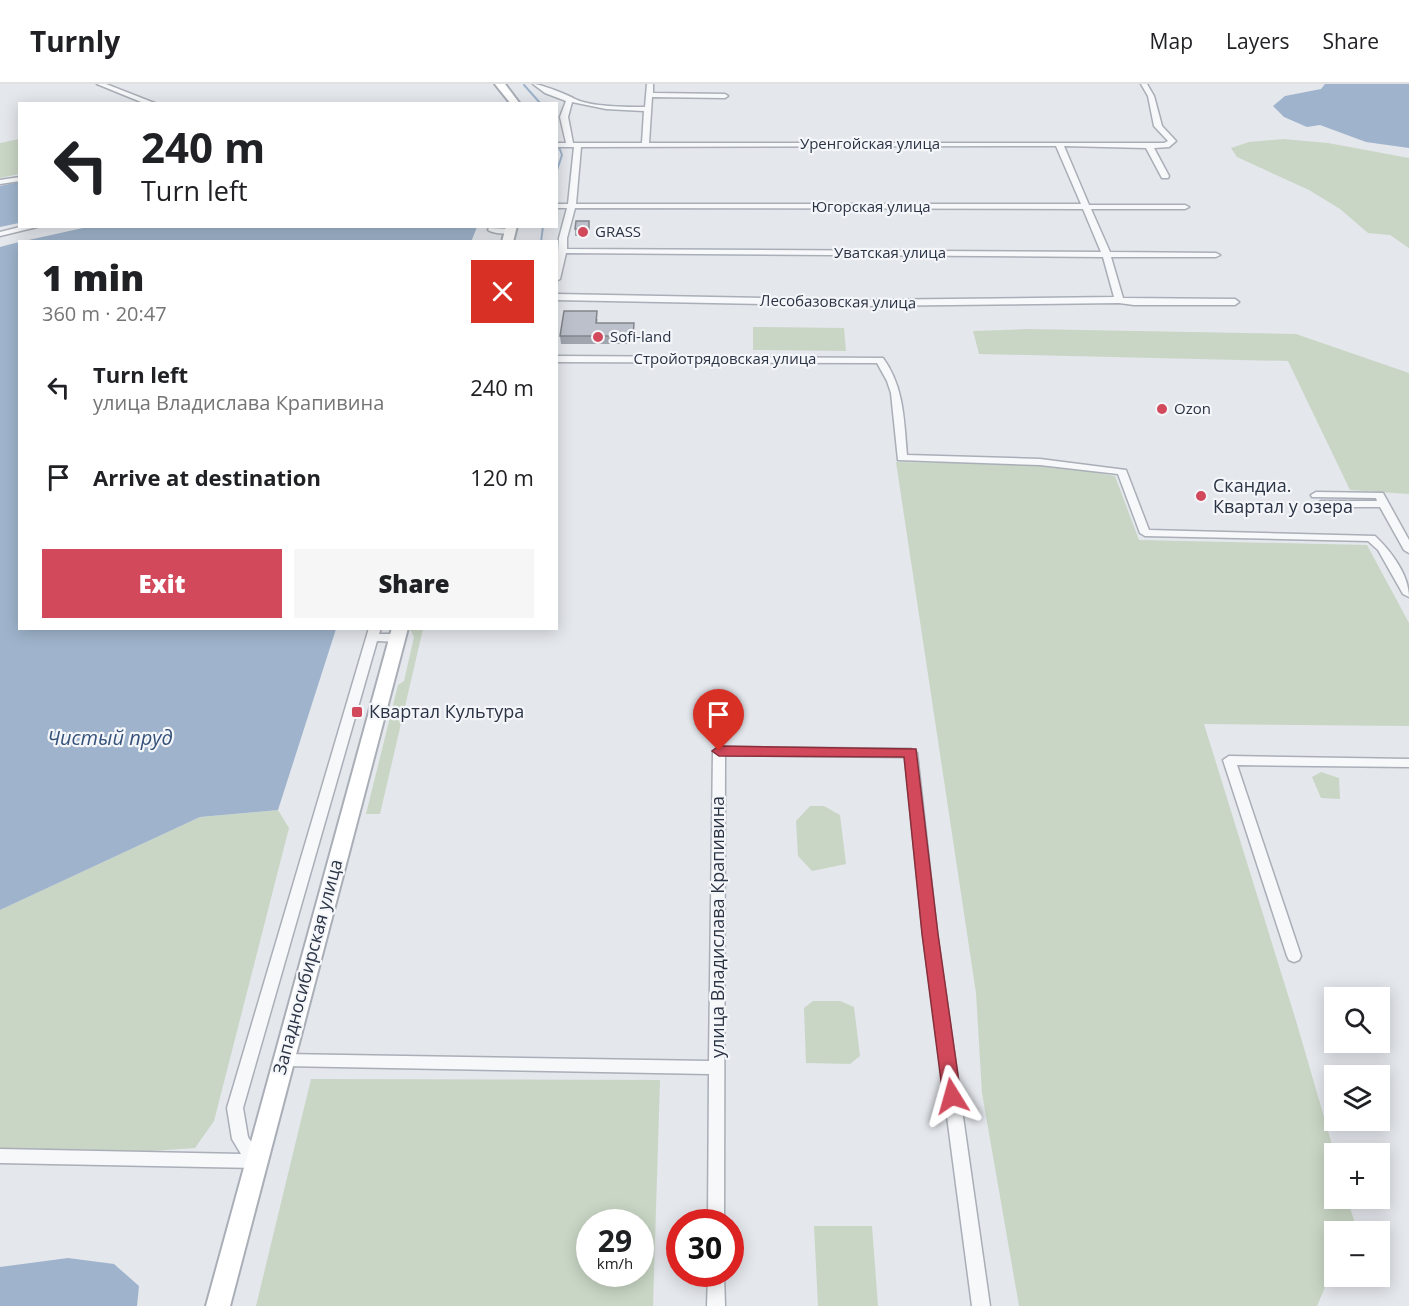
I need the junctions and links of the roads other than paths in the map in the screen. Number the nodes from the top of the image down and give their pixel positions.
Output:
1 (100, 84) edge
2 (490, 84) edge
3 (500, 84) edge
4 (536, 84) edge
5 (650, 84) edge
6 (1144, 84) edge
7 (651, 95) junction
8 (725, 96) dead end
9 (570, 98) junction
10 (149, 102) edge
11 (504, 102) edge
12 (514, 102) edge
13 (649, 109) junction
14 (1059, 144) junction
15 (558, 145) edge
16 (574, 145) junction
17 (645, 145) junction
18 (1149, 146) junction
19 (1165, 176) dead end
20 (18, 179) edge
21 (0, 182) edge
22 (558, 206) edge
23 (572, 206) junction
24 (1085, 207) junction
25 (1185, 207) dead end
26 (28, 228) edge
27 (493, 228) edge
28 (510, 233) edge
29 (0, 234) edge
30 (563, 251) junction
31 (1106, 253) junction
32 (1216, 255) dead end
33 (558, 271) edge
34 (558, 297) edge
35 (1119, 300) junction
36 (1235, 302) dead end
37 (558, 358) edge
38 (1318, 500) dead end
39 (1409, 550) edge
40 (1409, 594) edge
41 (373, 633) edge
42 (398, 633) edge
43 (1409, 763) edge
44 (1294, 956) dead end
45 (283, 1060) junction
46 (716, 1068) junction
47 (0, 1156) edge
48 (256, 1161) junction
49 (716, 1209) edge
50 (716, 1287) edge
51 (218, 1306) edge
52 (716, 1306) edge
53 (981, 1306) edge

1 - 10 street
2 - 11 main road
3 - 12 main road
4 - 9 street
5 - 7 street
6 - 18 street
7 - 8 street
7 - 13 street
9 - 13 street
9 - 16 street
13 - 17 street
14 - 17 street, Уренгойская улица
14 - 18 street, Уренгойская улица
14 - 24 street
15 - 16 street, Уренгойская улица
16 - 17 street, Уренгойская улица
16 - 23 street
18 - 19 street
20 - 21 street
22 - 23 street, Югорская улица
23 - 24 street, Югорская улица
23 - 30 street
24 - 25 street, Югорская улица
24 - 31 street
26 - 29 street
27 - 28 street
30 - 31 street, Уватская улица
30 - 33 street
31 - 32 street, Уватская улица
31 - 35 street
34 - 35 street, Лесобазовская улица
35 - 36 street, Лесобазовская улица
37 - 40 street, Стройотрядовская улица
38 - 39 street
41 - 42 street
41 - 48 street
42 - 45 main road, Западносибирская улица
43 - 44 street
45 - 46 street
45 - 48 main road, Западносибирская улица
46 - 49 street, улица Владислава Крапивина
46 - 53 street, улица Владислава Крапивина
47 - 48 street
48 - 51 main road, Западносибирская улица
50 - 52 street

